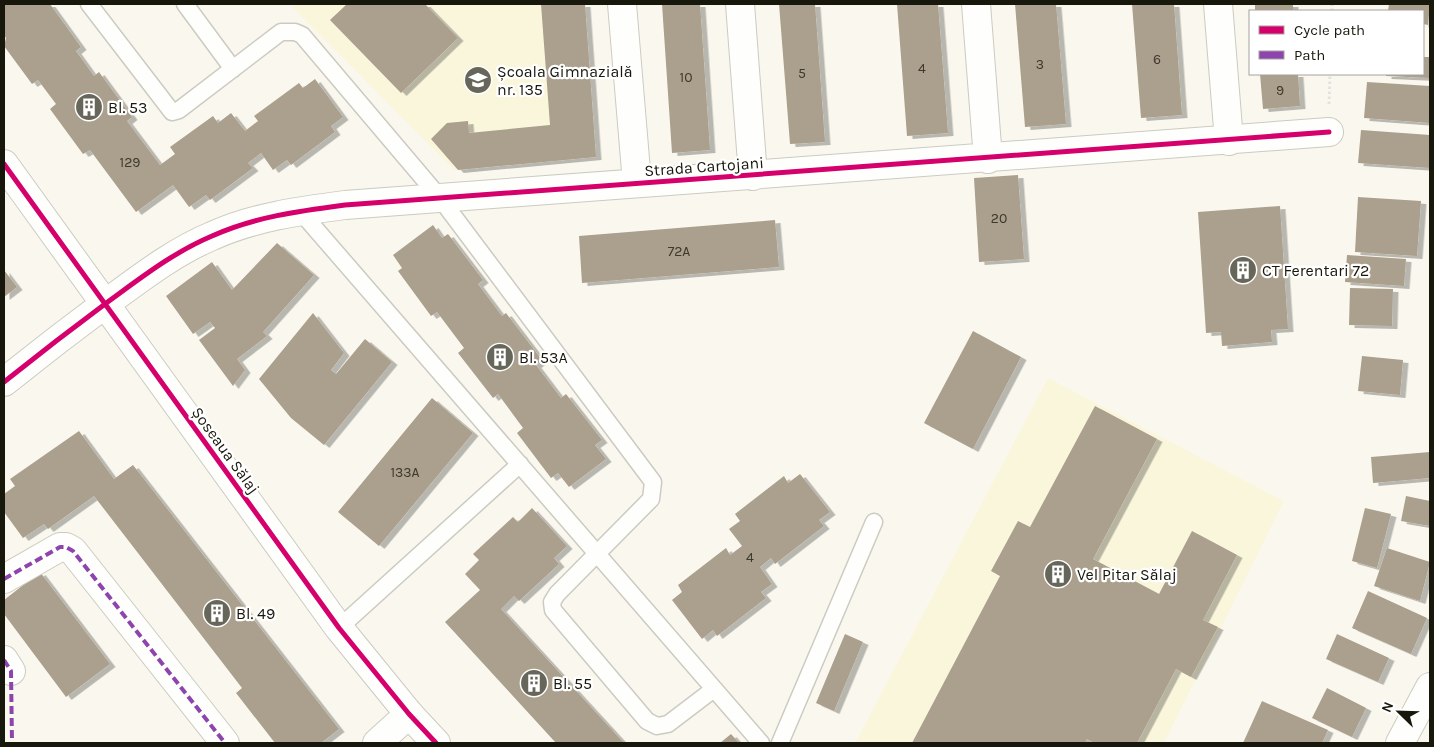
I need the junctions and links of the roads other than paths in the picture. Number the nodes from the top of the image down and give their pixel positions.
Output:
1 (89, 4) edge
2 (185, 4) edge
3 (622, 4) edge
4 (740, 4) edge
5 (976, 4) edge
6 (1218, 4) edge
7 (233, 69) junction
8 (1328, 132) dead end
9 (1229, 141) junction
10 (988, 159) junction
11 (4, 164) edge
12 (753, 176) junction
13 (637, 183) junction
14 (440, 198) junction
15 (300, 211) junction
16 (105, 304) junction
17 (4, 382) edge
18 (520, 464) junction
19 (874, 522) dead end
20 (597, 554) junction
21 (4, 579) edge
22 (339, 628) junction
23 (1430, 687) edge
24 (714, 689) junction
25 (409, 714) junction
26 (225, 743) edge
27 (377, 743) edge
28 (436, 743) edge
29 (761, 743) edge
30 (780, 743) edge
31 (1400, 743) edge

1 - 7 lane
2 - 7 lane
3 - 13 street
4 - 12 street
5 - 10 street
6 - 9 street
7 - 14 lane
8 - 9 street, Strada Cartojani
9 - 10 street, Strada Cartojani
10 - 12 street, Strada Cartojani
11 - 16 street, Șoseaua Sălaj
12 - 13 street, Strada Cartojani
13 - 14 street, Strada Cartojani
14 - 15 street, Strada Cartojani
14 - 20 lane
15 - 16 street, Strada Cartojani
15 - 18 lane
16 - 17 street, Strada Cartojani
16 - 22 street, Șoseaua Sălaj
18 - 20 lane
18 - 22 lane
19 - 30 lane
20 - 24 lane
20 - 24 lane
21 - 26 street
22 - 25 street, Șoseaua Sălaj
23 - 31 street
24 - 29 lane
25 - 27 street
25 - 28 street, Șoseaua Sălaj

